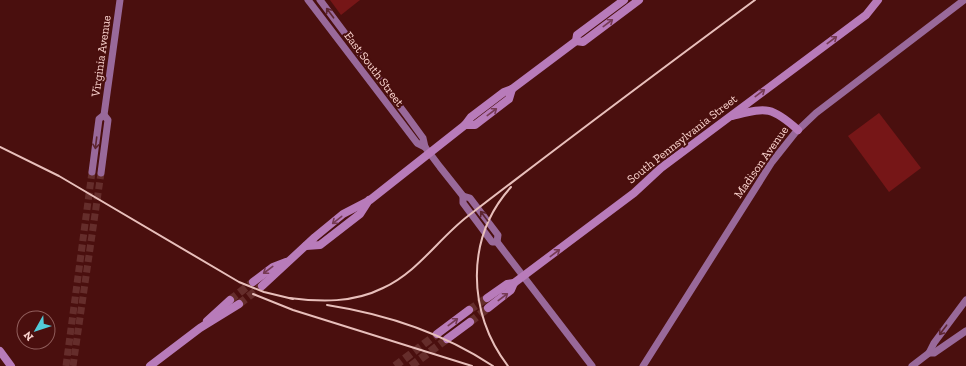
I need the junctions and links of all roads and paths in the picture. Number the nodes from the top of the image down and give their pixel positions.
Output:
1 (120, 0) edge
2 (308, 0) edge
3 (320, 0) edge
4 (624, 0) edge
5 (639, 0) edge
6 (878, 0) edge
7 (964, 0) edge
8 (576, 41) junction
9 (104, 115) junction
10 (729, 117) junction
11 (798, 130) junction
12 (428, 150) junction
13 (92, 172) tunnel mouth
14 (101, 172) tunnel mouth
15 (286, 262) junction
16 (524, 276) junction
17 (253, 282) tunnel mouth
18 (514, 283) junction
19 (262, 286) tunnel mouth
20 (486, 298) tunnel mouth
21 (230, 300) tunnel mouth
22 (966, 300) edge
23 (239, 304) tunnel mouth
24 (488, 308) tunnel mouth
25 (469, 310) tunnel mouth
26 (470, 322) tunnel mouth
27 (200, 328) junction
28 (966, 331) edge
29 (437, 334) tunnel mouth
30 (447, 339) tunnel mouth
31 (0, 351) edge
32 (929, 353) junction
33 (11, 366) edge
34 (150, 366) edge
35 (592, 366) edge
36 (643, 366) edge
37 (912, 366) edge

1 - 9 main road, Virginia Avenue
2 - 12 main road, East South Street
12 -> 3 main road, East South Street
4 - 8 main road
8 -> 5 main road
10 -> 6 main road, South Pennsylvania Street
7 - 11 main road, Madison Avenue
8 - 12 main road
9 -> 13 main road, Virginia Avenue
9 - 14 main road, Virginia Avenue
10 - 11 main road
16 -> 10 main road, South Pennsylvania Street
11 - 36 main road, Madison Avenue
12 - 15 main road
12 - 16 main road, East South Street
15 -> 17 main road
15 - 19 main road
16 - 18 main road, South Pennsylvania Street
16 - 35 main road, East South Street
18 - 20 main road, South Pennsylvania Street
24 -> 18 main road, South Pennsylvania Street
21 - 27 main road
22 -> 32 main road
23 - 27 main road
29 -> 25 main road
26 - 30 main road
27 - 34 main road
28 - 32 main road
31 - 33 main road
32 - 37 main road

